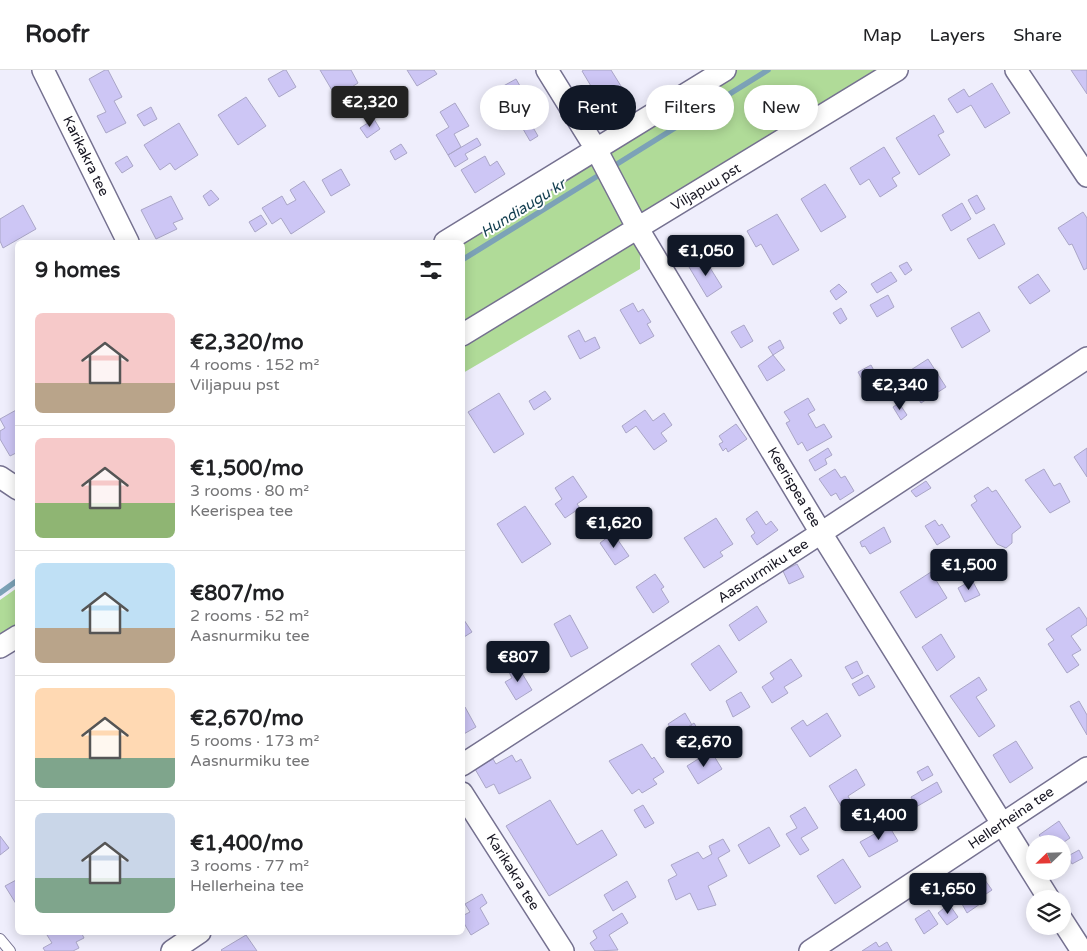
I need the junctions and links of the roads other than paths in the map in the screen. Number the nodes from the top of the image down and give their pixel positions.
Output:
1 (43, 70) edge
2 (547, 70) edge
3 (725, 70) edge
4 (897, 70) edge
5 (1016, 70) edge
6 (596, 149) junction
7 (1087, 176) edge
8 (638, 229) junction
9 (127, 240) edge
10 (448, 240) edge
11 (465, 333) edge
12 (1087, 358) edge
13 (0, 477) edge
14 (15, 487) edge
15 (822, 534) junction
16 (15, 638) edge
17 (0, 646) edge
18 (465, 762) edge
19 (1087, 768) edge
20 (465, 798) edge
21 (1002, 824) junction
22 (1043, 890) edge
23 (1071, 934) edge
24 (0, 939) edge
25 (10, 951) edge
26 (563, 951) edge
27 (810, 951) edge
28 (1082, 951) edge

1 - 9 street, Karikakra tee
2 - 6 street, Keerispea tee
3 - 6 street
4 - 8 street, Viljapuu pst
5 - 7 street
6 - 8 street, Keerispea tee
6 - 10 street
8 - 11 street, Viljapuu pst
8 - 15 street, Keerispea tee
12 - 15 street, Aasnurmiku tee
13 - 14 street
15 - 18 street, Aasnurmiku tee
15 - 21 street, Keerispea tee
16 - 17 street
19 - 21 street, Hellerheina tee
20 - 26 street, Karikakra tee
21 - 22 street, Keerispea tee
21 - 27 street, Hellerheina tee
23 - 28 street
24 - 25 lane

